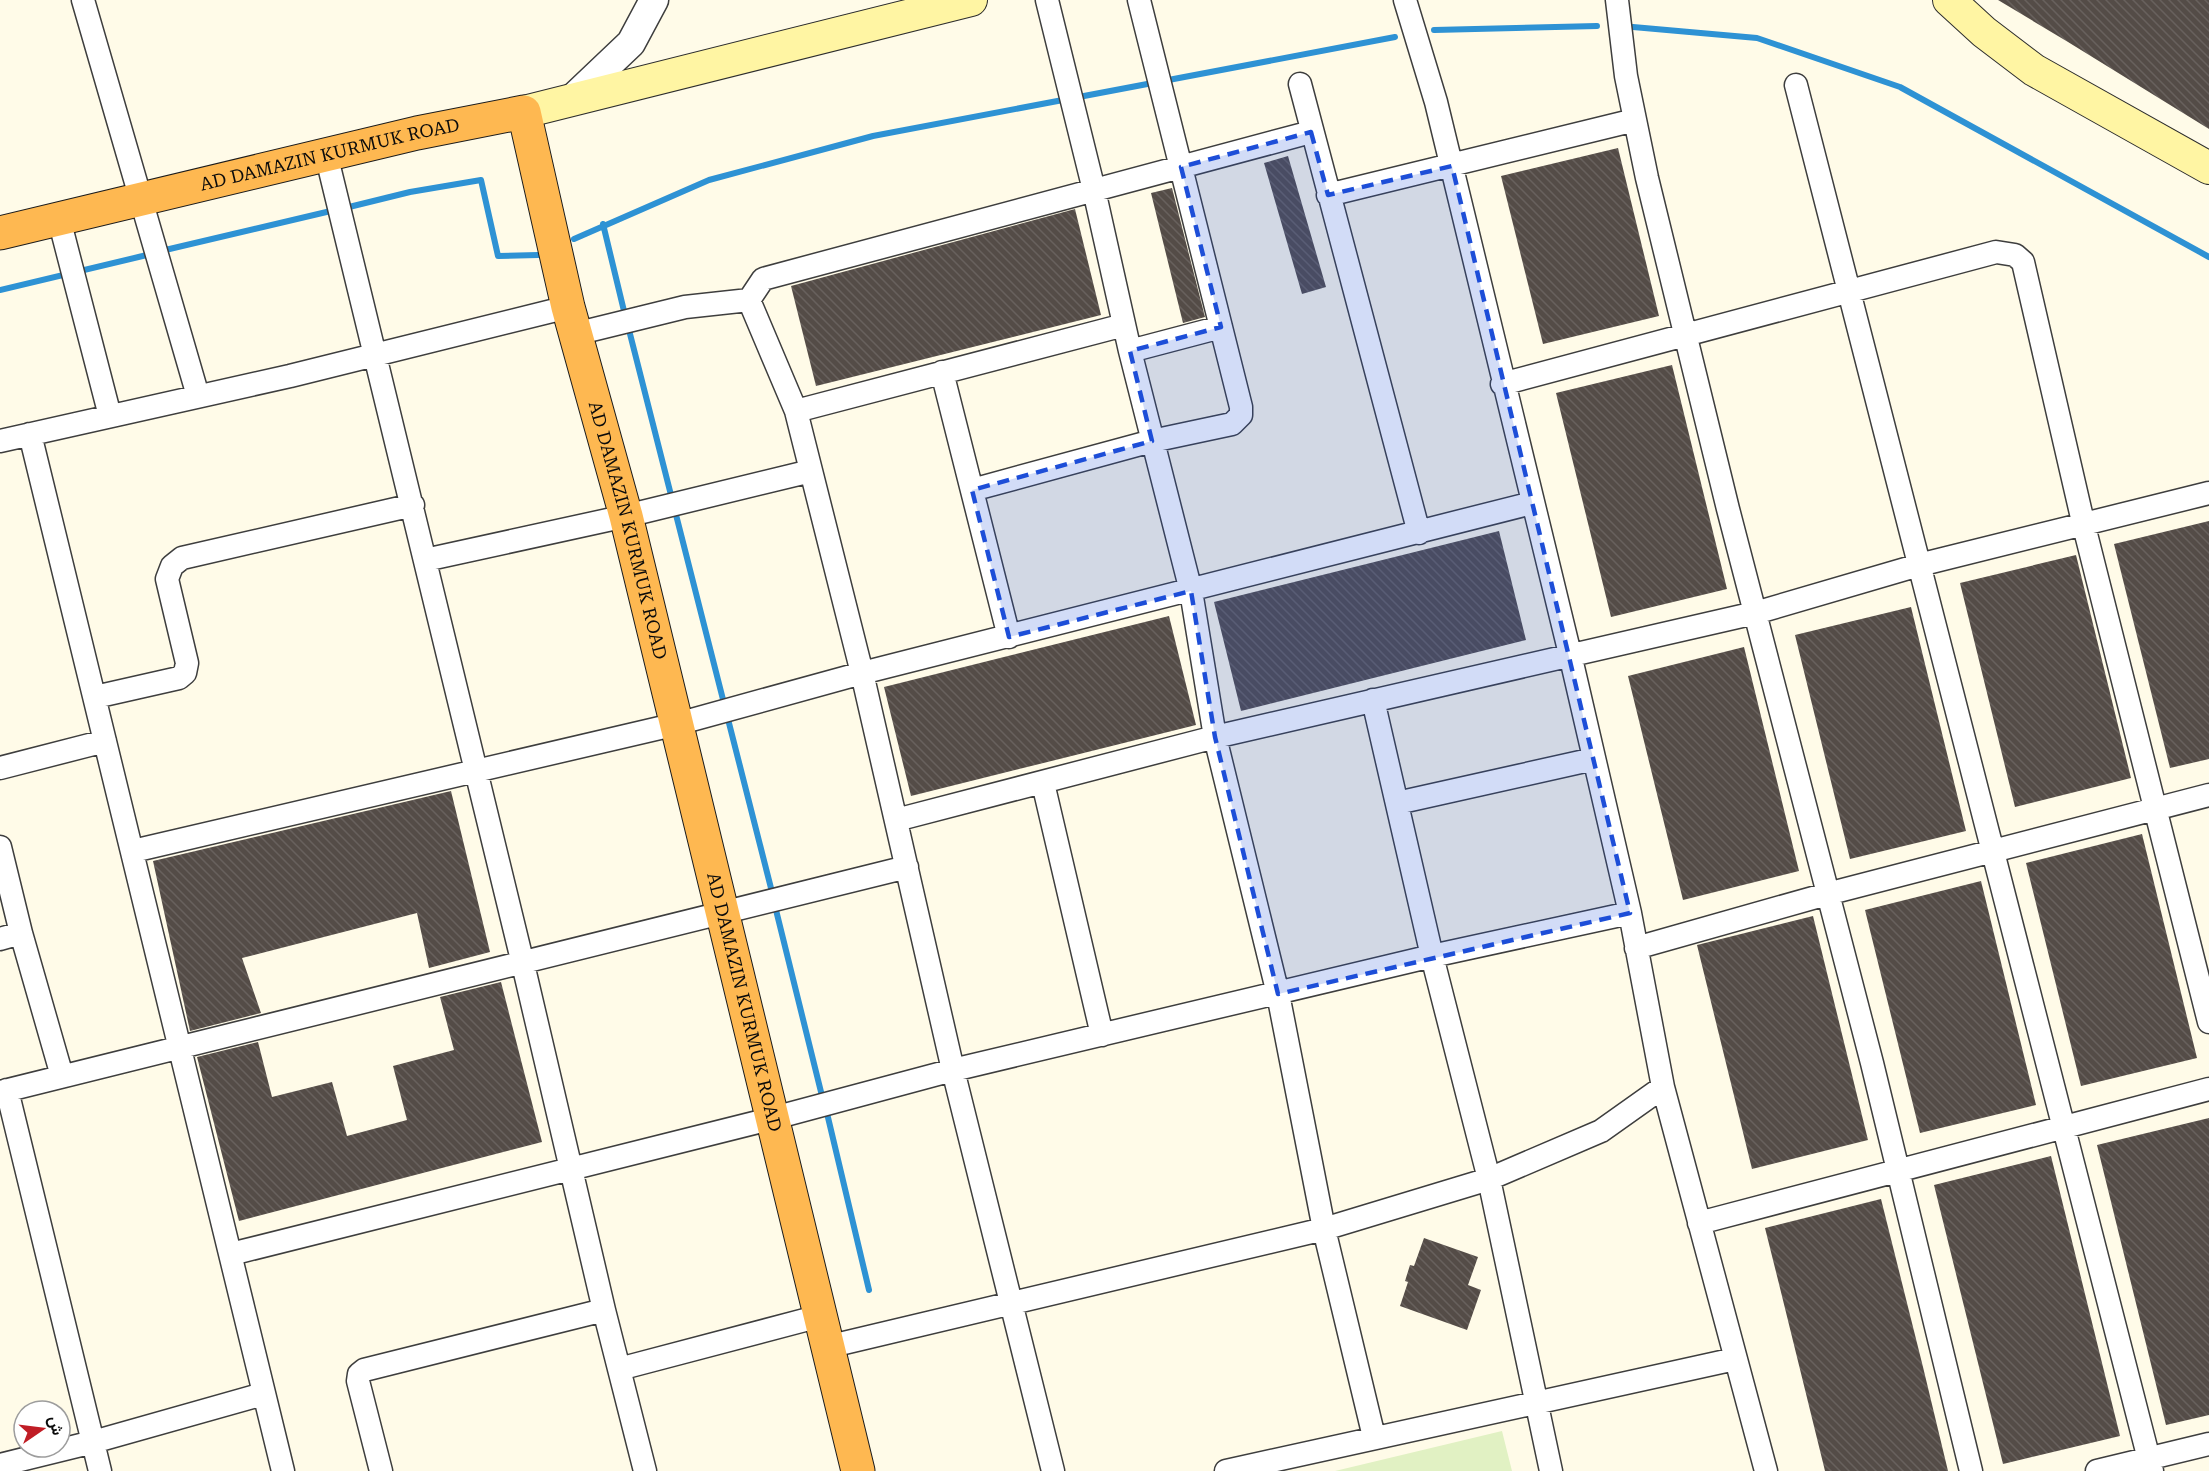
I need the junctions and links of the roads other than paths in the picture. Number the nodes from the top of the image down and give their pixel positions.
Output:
1 (83, 0) edge
2 (654, 0) edge
3 (971, 0) edge
4 (1047, 0) edge
5 (1139, 0) edge
6 (1405, 0) edge
7 (1617, 0) edge
8 (1949, 0) edge
9 (1300, 84) dead end
10 (1796, 85) dead end
11 (571, 100) junction
12 (524, 112) junction
13 (1635, 120) junction
14 (1311, 132) junction
15 (326, 154) junction
16 (2208, 164) edge
17 (1452, 166) junction
18 (1181, 167) junction
19 (1094, 190) junction
20 (1328, 195) junction
21 (139, 198) junction
22 (59, 219) junction
23 (0, 233) edge
24 (1849, 290) junction
25 (750, 300) junction
26 (571, 320) junction
27 (1124, 325) junction
28 (1221, 327) junction
29 (1686, 333) junction
30 (1130, 351) junction
31 (374, 353) junction
32 (942, 372) junction
33 (1502, 384) junction
34 (198, 396) junction
35 (796, 411) junction
36 (110, 416) junction
37 (30, 434) junction
38 (0, 441) edge
39 (1152, 441) junction
40 (811, 471) junction
41 (972, 490) junction
42 (2209, 493) edge
43 (1532, 503) junction
44 (413, 505) junction
45 (626, 516) junction
46 (2083, 522) junction
47 (1419, 533) junction
48 (424, 560) junction
49 (1919, 565) junction
50 (1191, 591) junction
51 (1755, 613) junction
52 (1009, 637) junction
53 (1570, 654) junction
54 (862, 673) junction
55 (95, 697) junction
56 (1373, 700) junction
57 (677, 724) junction
58 (1215, 737) junction
59 (105, 741) junction
60 (1594, 759) junction
61 (0, 768) edge
62 (475, 770) junction
63 (1043, 783) junction
64 (2209, 795) edge
65 (1396, 803) junction
66 (2157, 808) junction
67 (896, 820) junction
68 (0, 847) edge
69 (133, 851) junction
70 (1994, 851) junction
71 (907, 867) junction
72 (1827, 894) junction
73 (723, 911) junction
74 (1630, 913) junction
75 (10, 936) edge
76 (1636, 948) junction
77 (1432, 956) junction
78 (523, 964) junction
79 (1278, 994) junction
80 (2209, 1022) edge
81 (1102, 1035) junction
82 (181, 1049) junction
83 (953, 1070) junction
84 (62, 1076) junction
85 (1663, 1087) junction
86 (2209, 1089) edge
87 (3, 1091) edge
88 (774, 1118) junction
89 (2065, 1125) junction
90 (570, 1168) junction
91 (1898, 1171) junction
92 (1489, 1179) junction
93 (1699, 1223) junction
94 (1324, 1230) junction
95 (231, 1254) junction
96 (1012, 1302) junction
97 (604, 1310) junction
98 (824, 1331) junction
99 (1735, 1359) junction
100 (619, 1369) junction
101 (263, 1394) junction
102 (1535, 1402) junction
103 (1374, 1437) junction
104 (93, 1442) junction
105 (2209, 1444) edge
106 (0, 1465) edge
107 (2151, 1465) edge
108 (100, 1471) edge
109 (283, 1471) edge
110 (381, 1471) edge
111 (645, 1471) edge
112 (858, 1471) edge
113 (1053, 1471) edge
114 (1226, 1471) edge
115 (1551, 1471) edge
116 (1766, 1471) edge
117 (1971, 1471) edge
118 (2097, 1471) edge

1 - 21 street
2 - 11 street
3 - 11 main road
4 - 19 street
5 - 18 street
6 - 17 street
7 - 13 street
8 - 16 main road
9 - 14 street
10 - 24 street
11 - 12 main road
12 - 15 highway, AD DAMAZIN KURMUK ROAD
12 - 26 highway, AD DAMAZIN KURMUK ROAD
13 - 17 street
13 - 29 street
14 - 18 street
14 - 20 street
15 - 21 highway, AD DAMAZIN KURMUK ROAD
15 - 31 street
17 - 20 street
17 - 33 street
18 - 19 street
18 - 28 street
19 - 25 street
19 - 27 street
20 - 47 street
21 - 22 highway, AD DAMAZIN KURMUK ROAD
21 - 34 street
22 - 23 highway, AD DAMAZIN KURMUK ROAD
22 - 36 street
24 - 29 street
24 - 46 street
24 - 49 street
25 - 26 street
25 - 35 street
26 - 31 street
26 - 45 highway, AD DAMAZIN KURMUK ROAD
27 - 30 street
27 - 32 street
28 - 30 street
28 - 39 street
29 - 33 street
29 - 51 street
30 - 39 street
31 - 34 street
31 - 44 street
32 - 35 street
32 - 41 street
33 - 43 street
34 - 36 street
35 - 40 street
36 - 37 street
37 - 38 street
37 - 55 street
39 - 41 street
39 - 50 street
40 - 45 street
40 - 54 street
41 - 52 street
42 - 46 street
43 - 47 street
43 - 53 street
44 - 48 street
44 - 55 street
45 - 48 street
45 - 57 highway, AD DAMAZIN KURMUK ROAD
46 - 49 street
46 - 66 street
47 - 50 street
48 - 62 street
49 - 51 street
49 - 70 street
50 - 52 street
50 - 58 street
51 - 53 street
51 - 72 street
52 - 54 street
53 - 56 street
53 - 60 street
54 - 57 street
54 - 67 street
55 - 59 street
56 - 58 street
56 - 65 street
57 - 62 street
57 - 73 highway, AD DAMAZIN KURMUK ROAD
58 - 63 street
58 - 79 street
59 - 61 street
59 - 69 street
60 - 65 street
60 - 74 street
62 - 69 street
62 - 78 street
63 - 67 street
63 - 81 street
64 - 66 street
65 - 77 street
66 - 70 street
66 - 80 street
67 - 71 street
68 - 75 street
69 - 82 street
70 - 72 street
70 - 89 street
71 - 73 street
71 - 83 street
72 - 76 street
72 - 91 street
73 - 78 street
73 - 88 highway, AD DAMAZIN KURMUK ROAD
74 - 76 street
74 - 77 street
75 - 84 street
76 - 85 street
77 - 79 street
77 - 92 street
78 - 82 street
78 - 90 street
79 - 81 street
79 - 94 street
81 - 83 street
82 - 84 street
82 - 95 street
83 - 88 street
83 - 96 street
84 - 87 street
85 - 92 street
85 - 93 street
86 - 89 street
87 - 104 street
88 - 90 street
88 - 98 highway, AD DAMAZIN KURMUK ROAD
89 - 91 street
89 - 107 street
90 - 95 street
90 - 97 street
91 - 93 street
91 - 117 street
92 - 94 street
92 - 102 street
93 - 99 street
94 - 96 street
94 - 103 street
95 - 101 street
96 - 98 street
96 - 113 street
97 - 100 street
97 - 110 street
98 - 100 street
98 - 112 highway, AD DAMAZIN KURMUK ROAD
99 - 102 street
99 - 116 street
100 - 111 street
101 - 104 street
101 - 109 street
102 - 103 street
102 - 115 street
103 - 114 street
104 - 106 street
104 - 108 street
105 - 107 street
107 - 118 street

